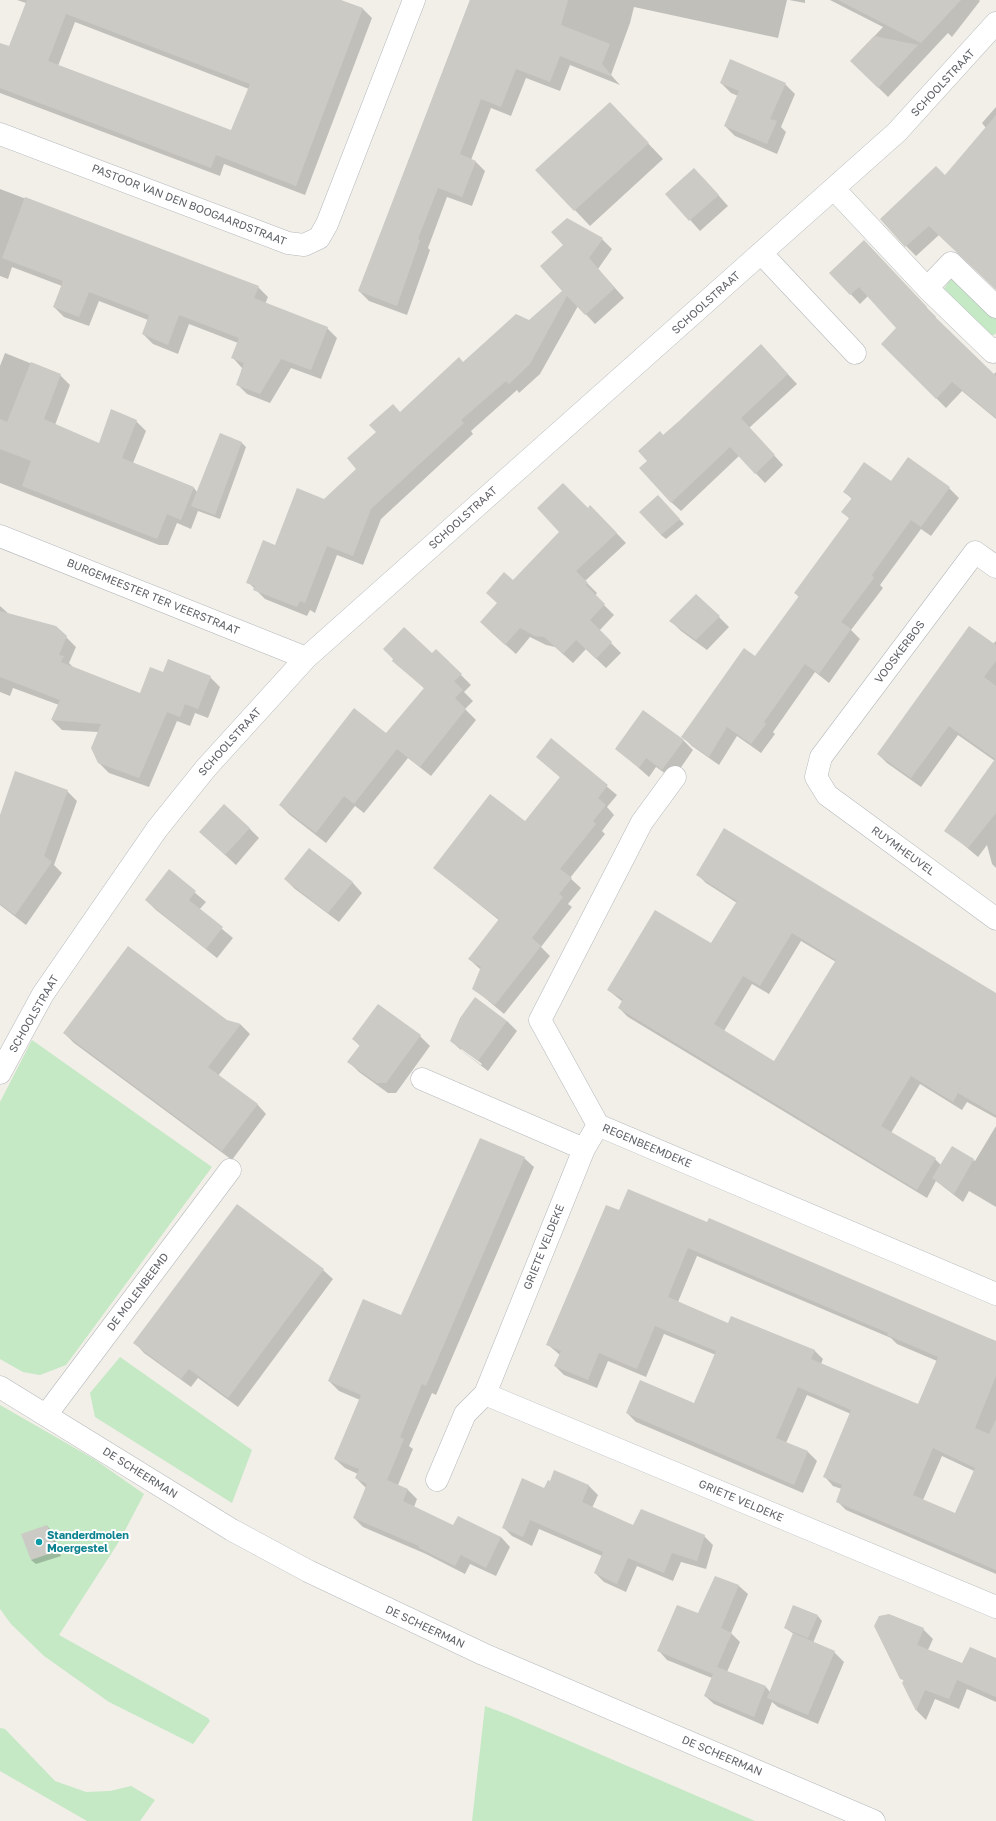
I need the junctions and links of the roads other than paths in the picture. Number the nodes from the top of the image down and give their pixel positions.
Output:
1 (414, 0) edge
2 (996, 23) edge
3 (0, 134) edge
4 (834, 188) junction
5 (761, 254) junction
6 (927, 288) junction
7 (996, 307) edge
8 (996, 349) edge
9 (855, 353) dead end
10 (0, 536) edge
11 (996, 567) edge
12 (306, 658) junction
13 (675, 777) dead end
14 (816, 777) joint
15 (996, 919) edge
16 (0, 1073) edge
17 (422, 1079) dead end
18 (598, 1125) junction
19 (584, 1149) junction
20 (230, 1170) dead end
21 (996, 1294) edge
22 (0, 1387) edge
23 (485, 1394) junction
24 (46, 1415) junction
25 (436, 1480) dead end
26 (996, 1607) edge
27 (874, 1821) edge

1 - 3 street, PASTOOR VAN DEN BOOGAARDSTRAAT
2 - 4 street, SCHOOLSTRAAT
4 - 5 street, SCHOOLSTRAAT
4 - 6 street
5 - 9 street
5 - 12 street, SCHOOLSTRAAT
6 - 7 street
6 - 8 street
10 - 12 street, BURGEMEESTER TER VEERSTRAAT
11 - 14 street, VOOSKERBOS
12 - 16 street, SCHOOLSTRAAT
13 - 18 street, REGENBEEMDEKE
14 - 15 street, RUYMHEUVEL
17 - 19 street
18 - 19 street, GRIETE VELDEKE
18 - 21 street, REGENBEEMDEKE
19 - 23 street, GRIETE VELDEKE
20 - 24 street, DE MOLENBEEMD
22 - 24 street, DE SCHEERMAN
23 - 25 street, GRIETE VELDEKE
23 - 26 street, GRIETE VELDEKE
24 - 27 street, DE SCHEERMAN

